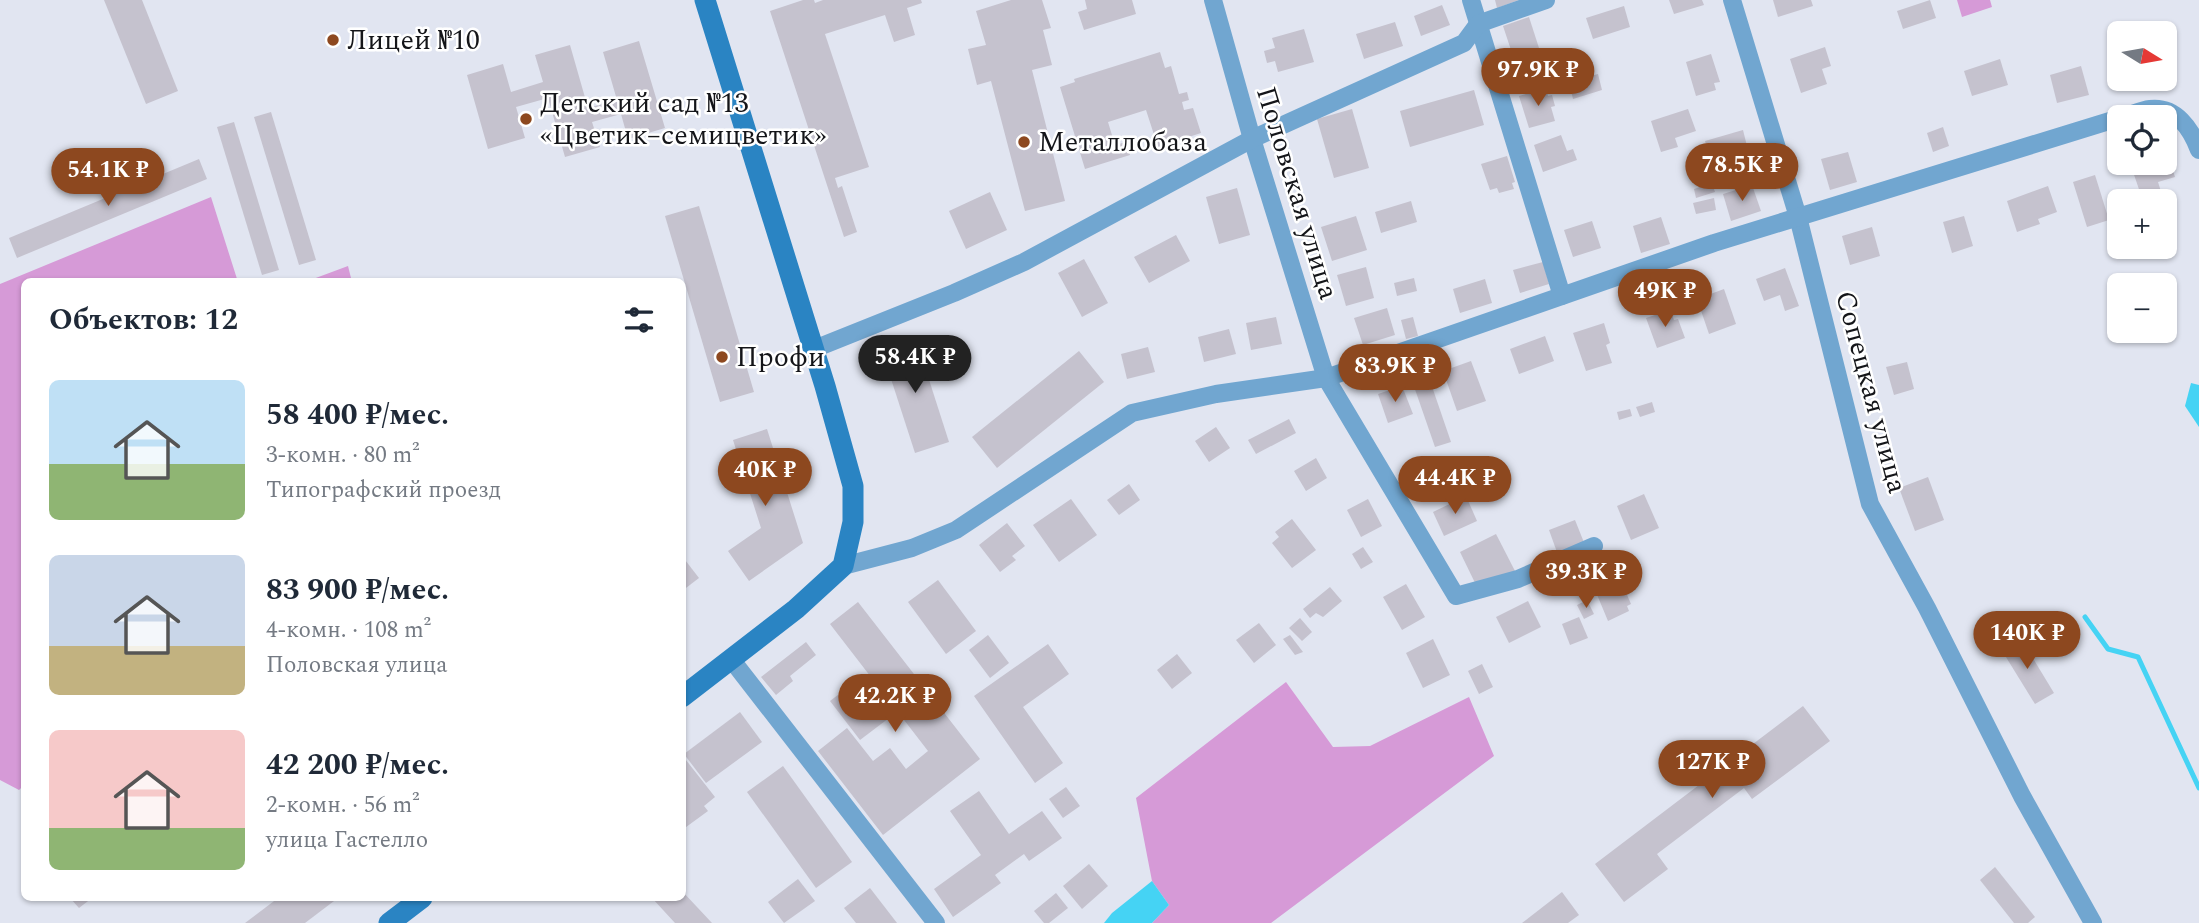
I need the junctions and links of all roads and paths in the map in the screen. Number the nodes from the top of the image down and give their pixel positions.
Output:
1 (705, 0) edge
2 (1213, 0) edge
3 (1471, 0) edge
4 (1546, 0) edge
5 (1732, 0) edge
6 (1478, 24) junction
7 (2177, 117) edge
8 (2107, 122) edge
9 (1252, 139) junction
10 (2199, 150) edge
11 (1798, 217) junction
12 (1562, 296) junction
13 (814, 349) junction
14 (1326, 378) junction
15 (1594, 546) dead end
16 (844, 566) junction
17 (731, 659) junction
18 (686, 693) edge
19 (418, 901) edge
20 (389, 923) edge
21 (936, 923) edge
22 (2093, 923) edge

1 - 13 main road
2 - 9 street, Половская улица
3 - 6 street
4 - 6 street
5 - 11 street, Сопецкая улица
6 - 9 street
6 - 12 street
7 - 10 street
8 - 11 street
9 - 13 street
9 - 14 street, Половская улица
11 - 12 street
11 - 22 street, Сопецкая улица
12 - 14 street
13 - 16 main road
14 - 15 street, Половская улица
14 - 16 street
16 - 17 main road
17 - 18 main road
17 - 21 street
19 - 20 main road

